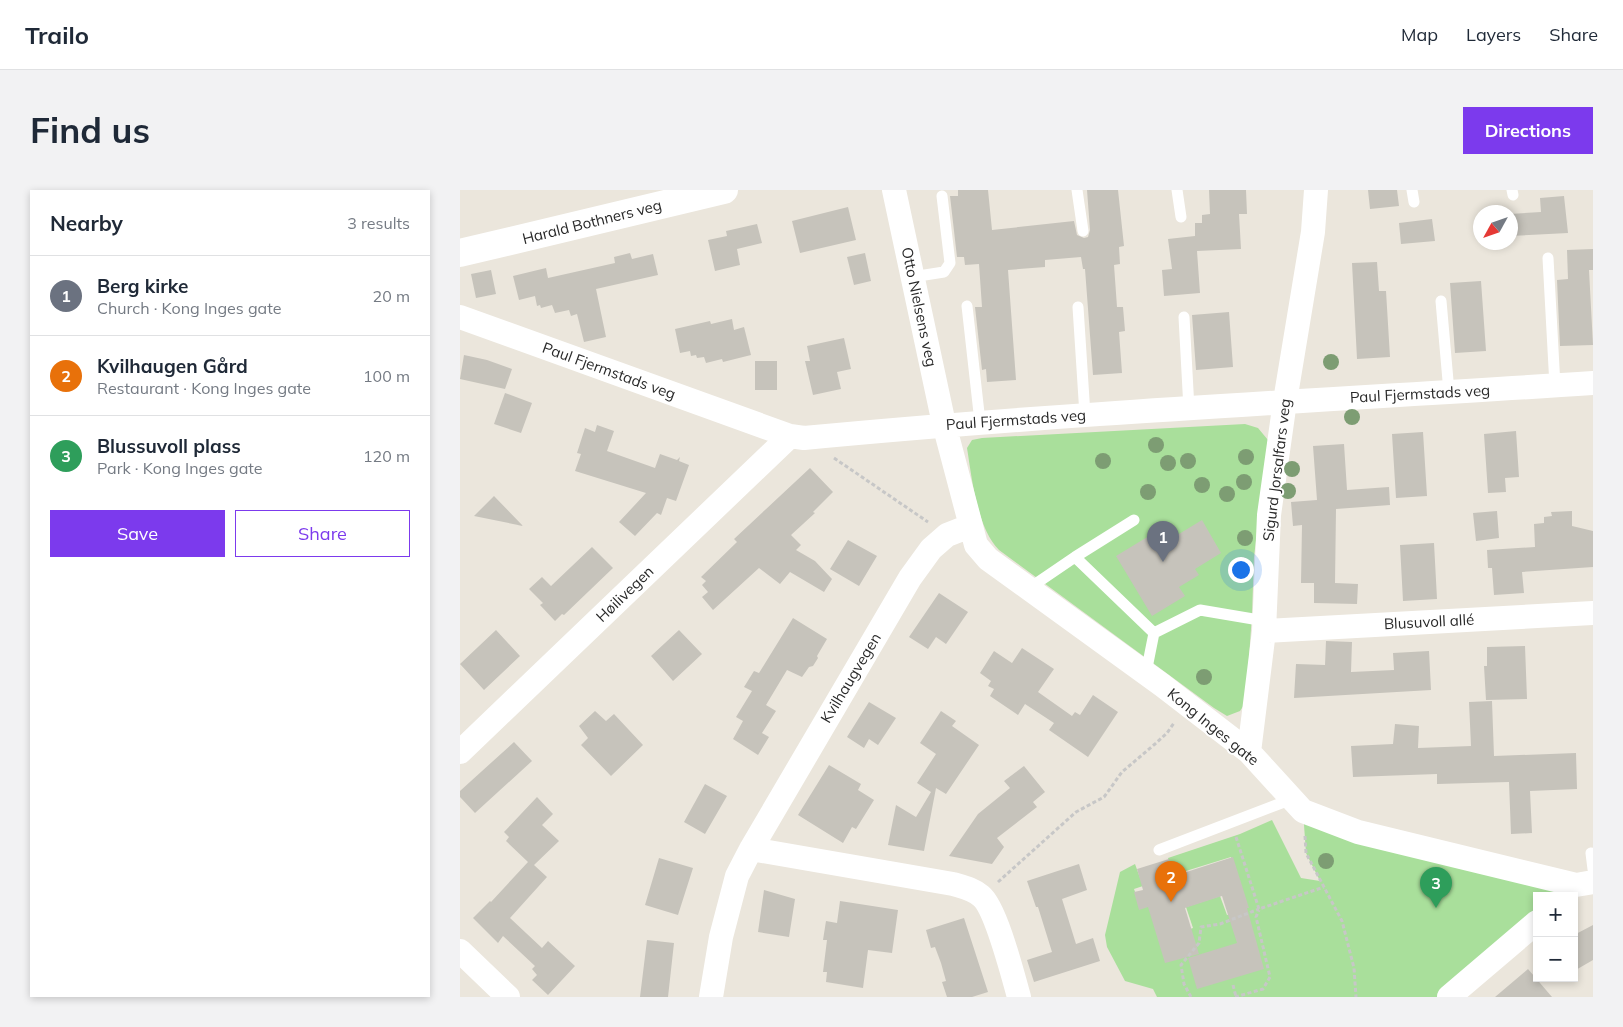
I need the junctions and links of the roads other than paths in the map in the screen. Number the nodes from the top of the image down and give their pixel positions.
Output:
1 (724, 190) edge
2 (894, 190) edge
3 (1077, 190) edge
4 (1177, 190) edge
5 (1316, 190) edge
6 (942, 196) dead end
7 (1181, 217) dead end
8 (1083, 232) dead end
9 (460, 254) edge
10 (1548, 258) dead end
11 (912, 277) junction
12 (1441, 301) dead end
13 (966, 306) dead end
14 (1078, 307) dead end
15 (460, 317) edge
16 (1184, 317) dead end
17 (1593, 383) edge
18 (1555, 386) junction
19 (1449, 392) junction
20 (1286, 401) junction
21 (1189, 408) junction
22 (1085, 415) junction
23 (980, 422) junction
24 (944, 424) junction
25 (790, 436) junction
26 (1134, 520) dead end
27 (970, 526) junction
28 (1076, 557) junction
29 (1028, 589) junction
30 (1593, 613) edge
31 (1264, 626) junction
32 (1154, 633) junction
33 (1146, 673) junction
34 (460, 752) edge
35 (1249, 752) junction
36 (1298, 805) junction
37 (751, 849) junction
38 (1159, 850) dead end
39 (1591, 853) dead end
40 (1593, 869) edge
41 (1578, 888) edge
42 (1533, 925) edge
43 (460, 951) edge
44 (508, 997) edge
45 (711, 997) edge
46 (1019, 997) edge
47 (1449, 997) edge

1 - 9 street, Harald Bothners veg
2 - 11 street, Otto Nielsens veg
3 - 8 lane
4 - 7 lane
5 - 20 street, Sigurd Jorsalfars veg
6 - 11 lane
10 - 18 lane
11 - 24 street, Otto Nielsens veg
12 - 19 lane
13 - 23 lane
14 - 22 lane
15 - 25 street, Paul Fjermstads veg
16 - 21 lane
17 - 18 street, Paul Fjermstads veg
18 - 19 street, Paul Fjermstads veg
19 - 20 street, Paul Fjermstads veg
20 - 21 street, Paul Fjermstads veg
20 - 31 street, Sigurd Jorsalfars veg
21 - 22 street, Paul Fjermstads veg
22 - 23 street, Paul Fjermstads veg
23 - 24 street, Paul Fjermstads veg
24 - 25 street, Paul Fjermstads veg
24 - 27 street, Kong Inges gate
25 - 34 street, Høilivegen
26 - 28 lane
27 - 29 street, Kong Inges gate
27 - 37 street, Kvilhaugvegen
28 - 29 lane
28 - 32 lane
29 - 33 street, Kong Inges gate
30 - 31 street, Blusuvoll allé
31 - 32 lane
31 - 35 street, Sigurd Jorsalfars veg
32 - 33 lane
33 - 35 street, Kong Inges gate
35 - 36 street, Kong Inges gate
36 - 38 lane
36 - 41 street, Kong Inges gate
37 - 45 street, Kvilhaugvegen
37 - 46 street
39 - 40 lane
42 - 47 street
43 - 44 street

